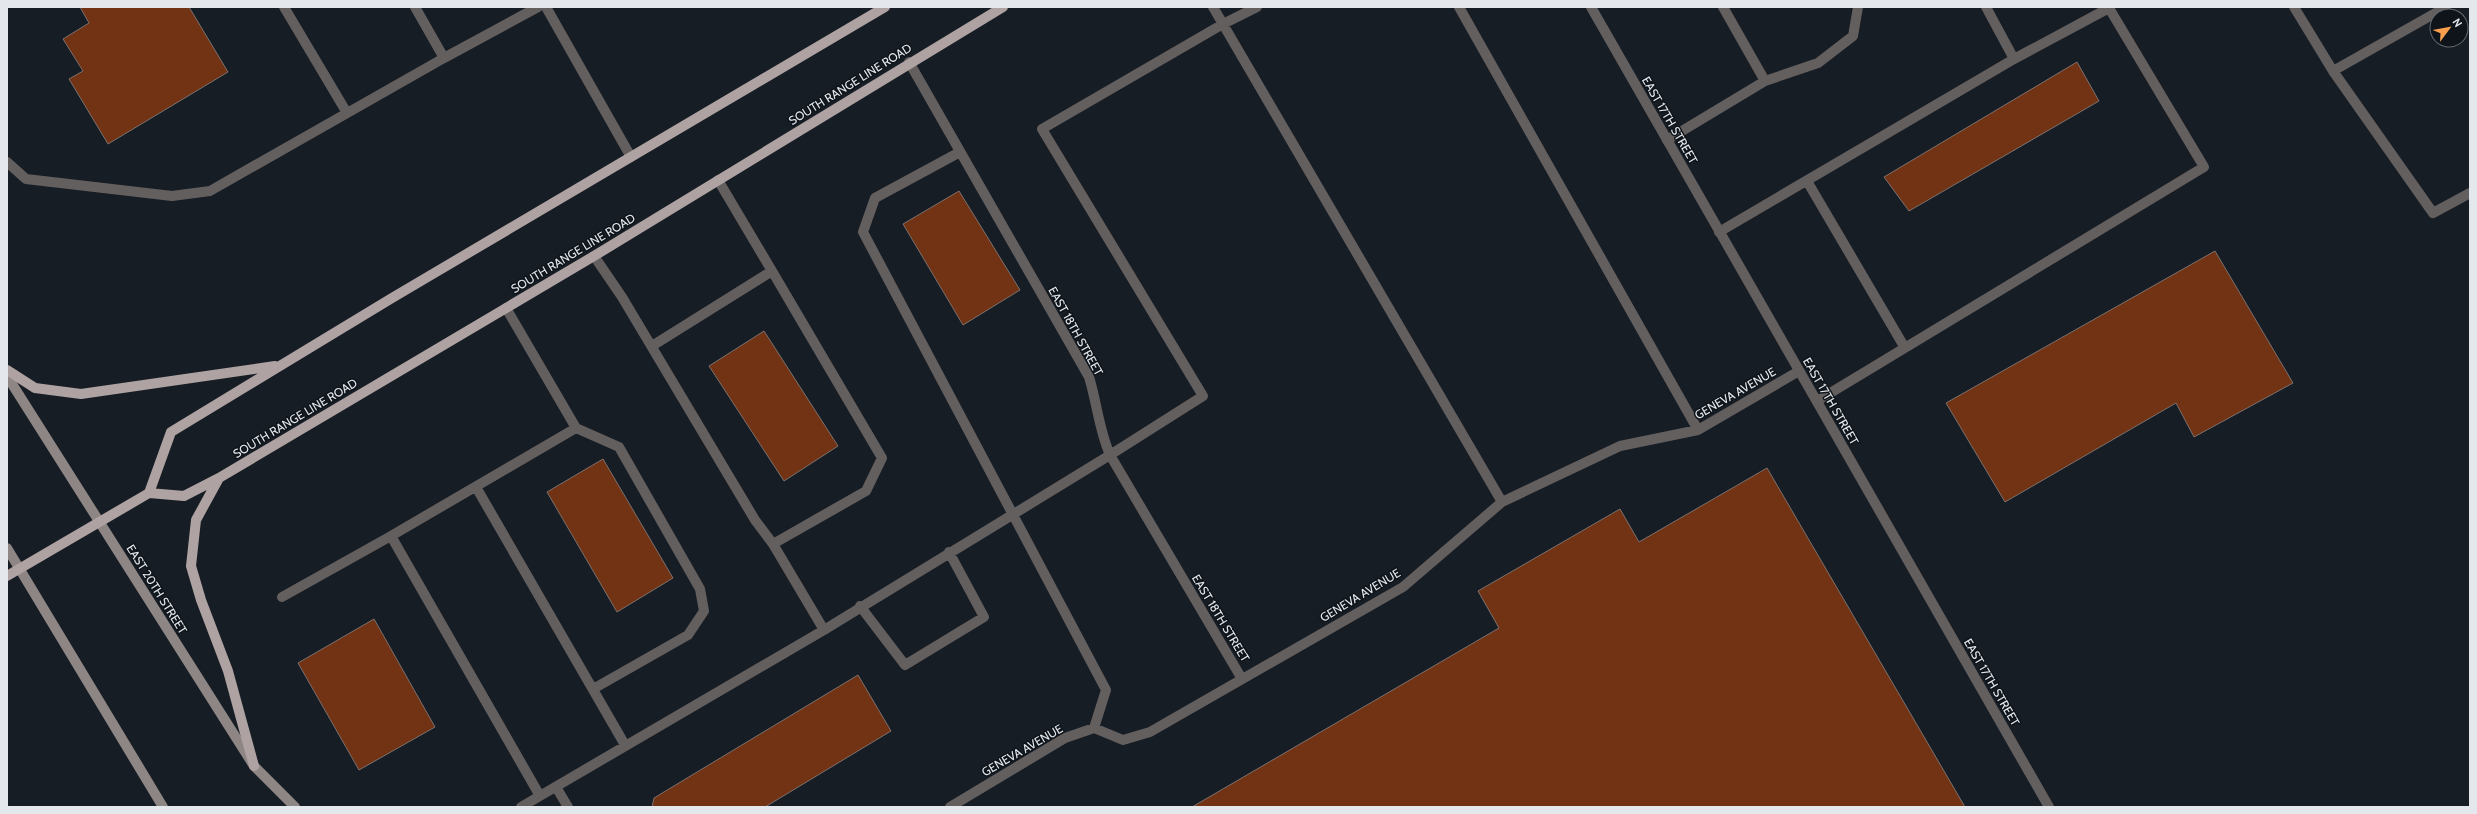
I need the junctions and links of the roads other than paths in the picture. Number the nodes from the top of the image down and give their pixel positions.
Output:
1 (284, 7) edge
2 (415, 7) edge
3 (538, 7) edge
4 (546, 7) edge
5 (1002, 7) edge
6 (1213, 7) edge
7 (1257, 7) edge
8 (1459, 7) edge
9 (1591, 7) edge
10 (1723, 7) edge
11 (1858, 7) edge
12 (1986, 7) edge
13 (2294, 7) edge
14 (2446, 7) edge
15 (880, 8) edge
16 (1223, 24) junction
17 (444, 58) junction
18 (2014, 59) junction
19 (908, 62) junction
20 (2333, 71) junction
21 (1765, 81) junction
22 (347, 113) junction
23 (1667, 140) junction
24 (960, 152) junction
25 (631, 157) junction
26 (7, 162) edge
27 (718, 180) junction
28 (1808, 181) junction
29 (2470, 193) edge
30 (1720, 232) junction
31 (594, 256) junction
32 (772, 271) junction
33 (506, 308) junction
34 (652, 346) junction
35 (1905, 348) junction
36 (279, 366) junction
37 (7, 370) edge
38 (1799, 371) junction
39 (7, 376) edge
40 (1817, 401) junction
41 (576, 428) junction
42 (1698, 430) junction
43 (1110, 455) junction
44 (219, 478) junction
45 (476, 487) junction
46 (149, 493) junction
47 (1502, 502) junction
48 (1012, 514) junction
49 (100, 523) junction
50 (391, 536) junction
51 (773, 544) junction
52 (7, 548) edge
53 (949, 552) junction
54 (20, 569) junction
55 (7, 576) edge
56 (282, 597) dead end
57 (860, 606) junction
58 (824, 630) junction
59 (1242, 680) junction
60 (593, 689) junction
61 (1094, 728) junction
62 (626, 745) junction
63 (254, 766) junction
64 (556, 786) junction
65 (540, 796) junction
66 (957, 805) edge
67 (163, 807) edge
68 (294, 807) edge
69 (521, 807) edge
70 (568, 807) edge
71 (2049, 807) edge

1 - 22 street
2 - 17 street
3 - 17 street
4 - 25 street
5 - 19 main road, SOUTH RANGE LINE ROAD
6 - 16 street
7 - 16 street
8 - 42 street
9 - 23 street, EAST 17TH STREET
10 - 21 street
11 - 21 street
12 - 18 street
13 - 20 street
14 - 20 street
15 - 25 main road
16 - 43 street
16 - 47 street
17 - 22 street
18 - 28 street
18 - 35 street
19 - 24 street, EAST 18TH STREET
19 - 27 main road, SOUTH RANGE LINE ROAD
20 - 29 street
21 - 23 street
22 - 26 street
23 - 30 street, EAST 17TH STREET
24 - 43 street, EAST 18TH STREET
24 - 48 street
25 - 36 main road
27 - 31 main road, SOUTH RANGE LINE ROAD
27 - 32 street
28 - 30 street
28 - 35 street
30 - 38 street, EAST 17TH STREET
31 - 33 main road, SOUTH RANGE LINE ROAD
31 - 34 street
32 - 34 street
32 - 51 street
33 - 41 street
33 - 44 main road, SOUTH RANGE LINE ROAD
34 - 51 street
35 - 40 street
36 - 37 main road
36 - 46 main road
38 - 40 street, EAST 17TH STREET
38 - 42 street, GENEVA AVENUE
39 - 49 main road, EAST 20TH STREET
40 - 71 street, EAST 17TH STREET
41 - 45 street
41 - 60 street
42 - 47 street, GENEVA AVENUE
43 - 48 street
43 - 59 street, EAST 18TH STREET
44 - 46 main road, SOUTH RANGE LINE ROAD
44 - 63 main road
45 - 50 street
45 - 60 street
46 - 49 main road
47 - 59 street, GENEVA AVENUE
48 - 53 street
48 - 61 street
49 - 54 main road
49 - 63 main road, EAST 20TH STREET
50 - 56 street
50 - 65 street
51 - 58 street
52 - 54 main road
53 - 57 street
53 - 57 street
54 - 55 main road
54 - 67 main road
57 - 58 street
58 - 62 street
59 - 61 street, GENEVA AVENUE
60 - 62 street
61 - 66 street, GENEVA AVENUE
62 - 64 street
63 - 68 main road, EAST 20TH STREET
64 - 65 street
64 - 70 street
65 - 69 street

